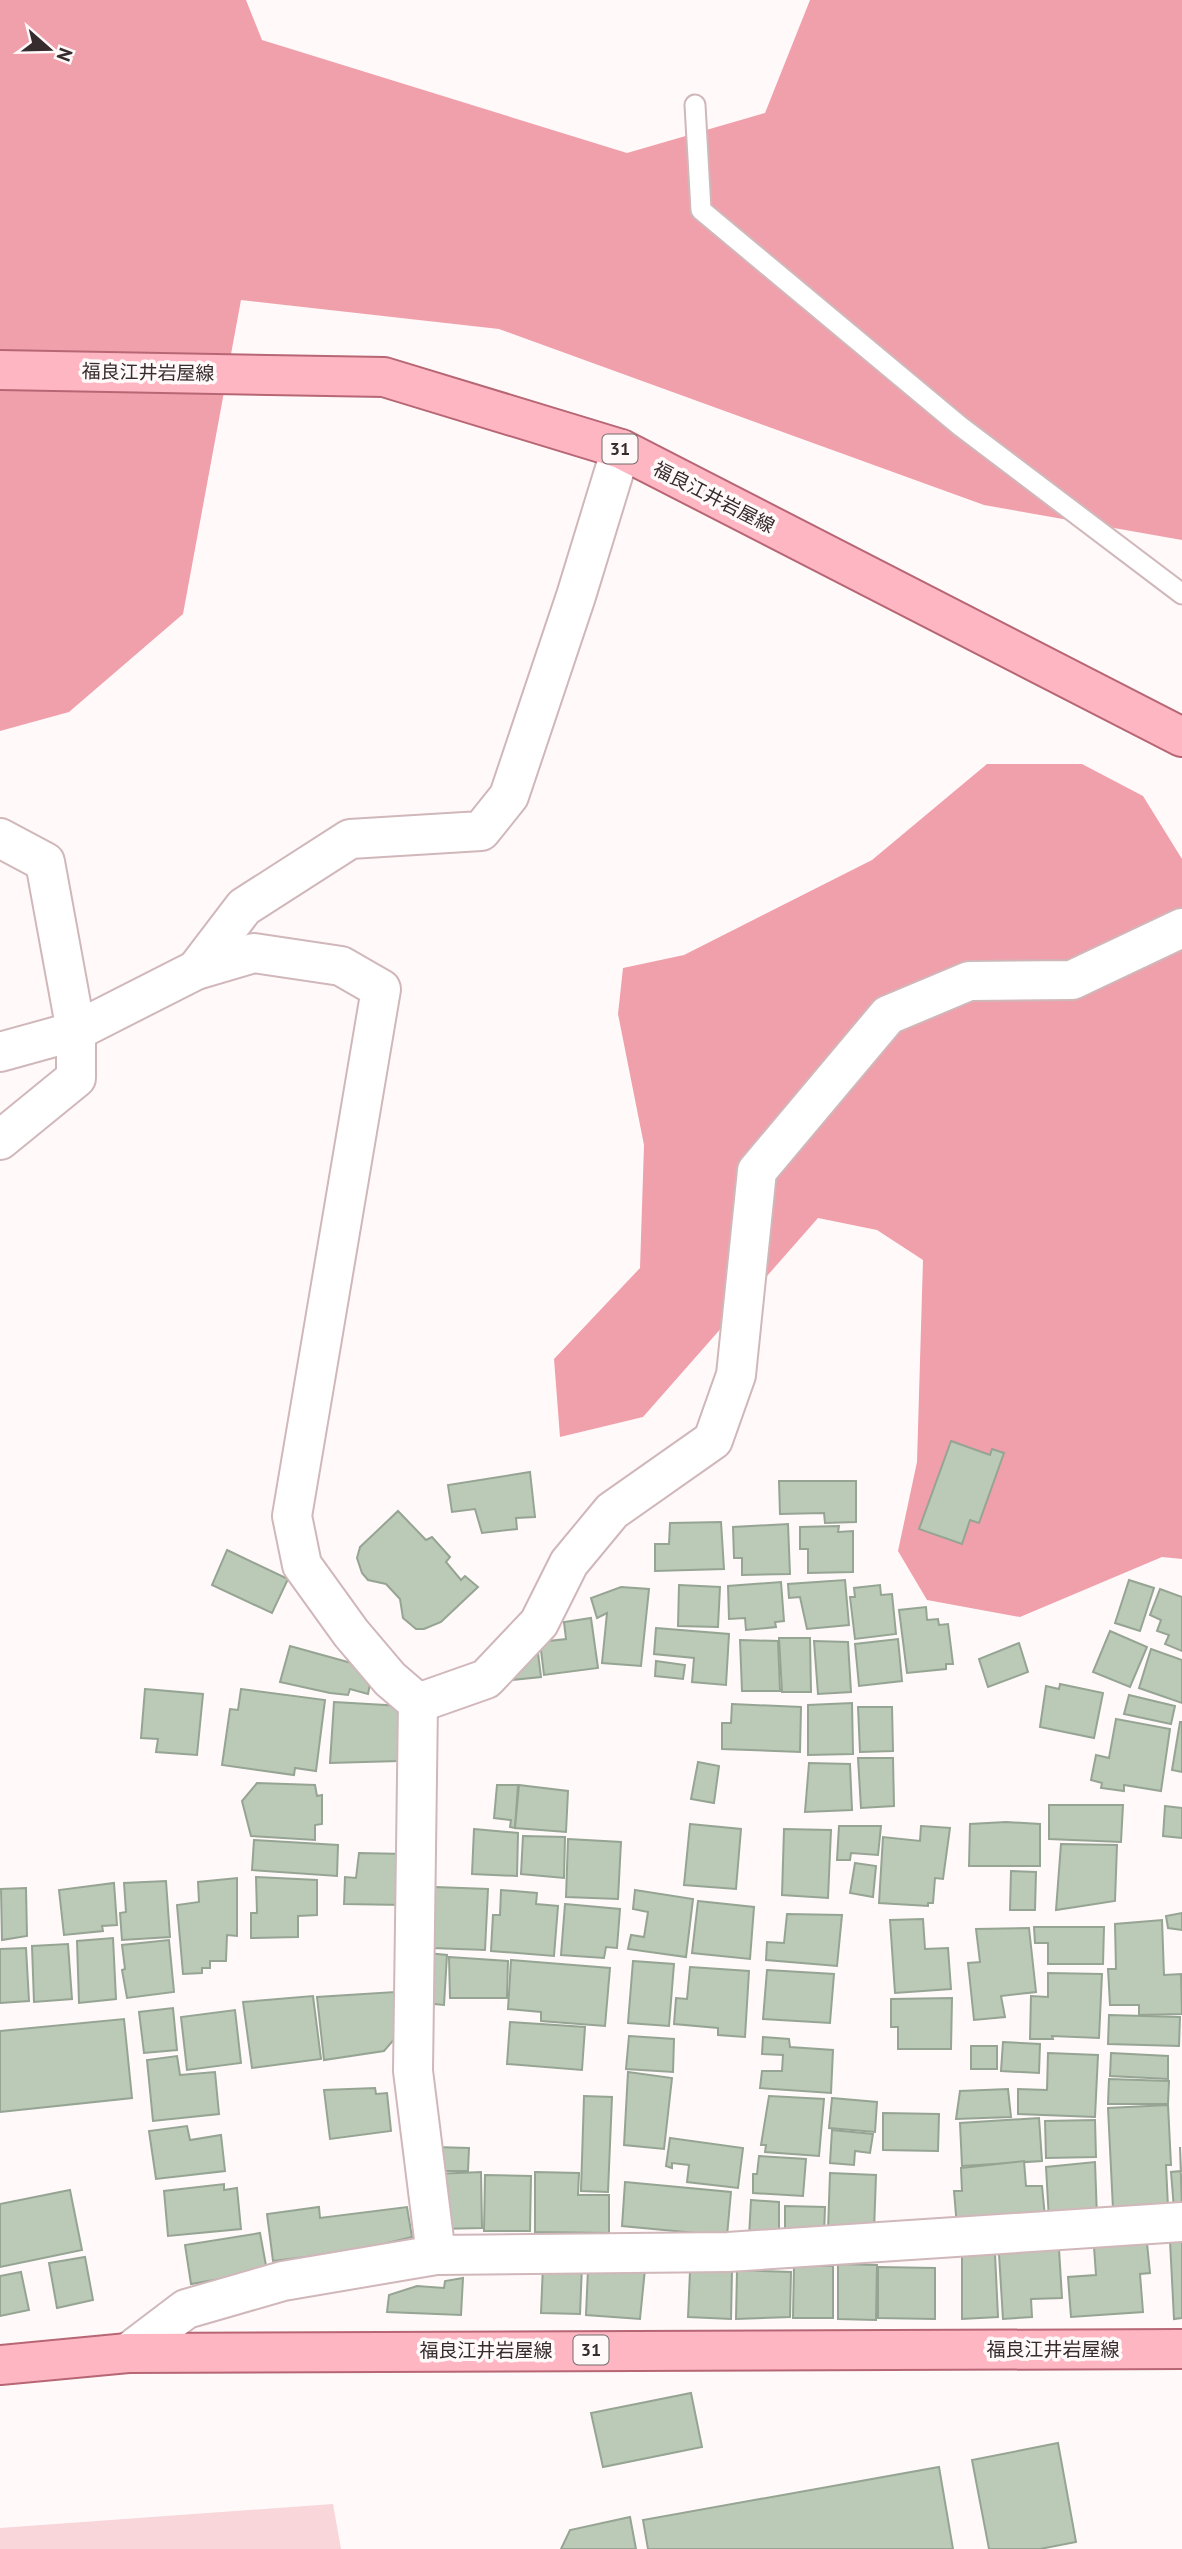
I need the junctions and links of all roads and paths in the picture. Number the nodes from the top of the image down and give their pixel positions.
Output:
1 (695, 105) dead end
2 (0, 370) edge
3 (621, 449) junction
4 (1182, 594) edge
5 (1182, 737) edge
6 (0, 838) edge
7 (1182, 929) edge
8 (196, 970) junction
9 (76, 1031) junction
10 (0, 1052) edge
11 (0, 1140) edge
12 (418, 1703) junction
13 (1182, 2222) edge
14 (436, 2255) junction
15 (1182, 2349) edge
16 (128, 2353) junction
17 (0, 2365) edge

1 - 4 lane
2 - 3 main road, 福良江井岩屋線 / 31
3 - 5 main road, 福良江井岩屋線 / 31
3 - 8 street
6 - 9 street
7 - 12 street
8 - 9 street
8 - 12 street
9 - 10 street
9 - 11 street
12 - 14 street
13 - 14 street
14 - 16 street
15 - 16 main road, 福良江井岩屋線 / 31
16 - 17 main road, 福良江井岩屋線 / 31

